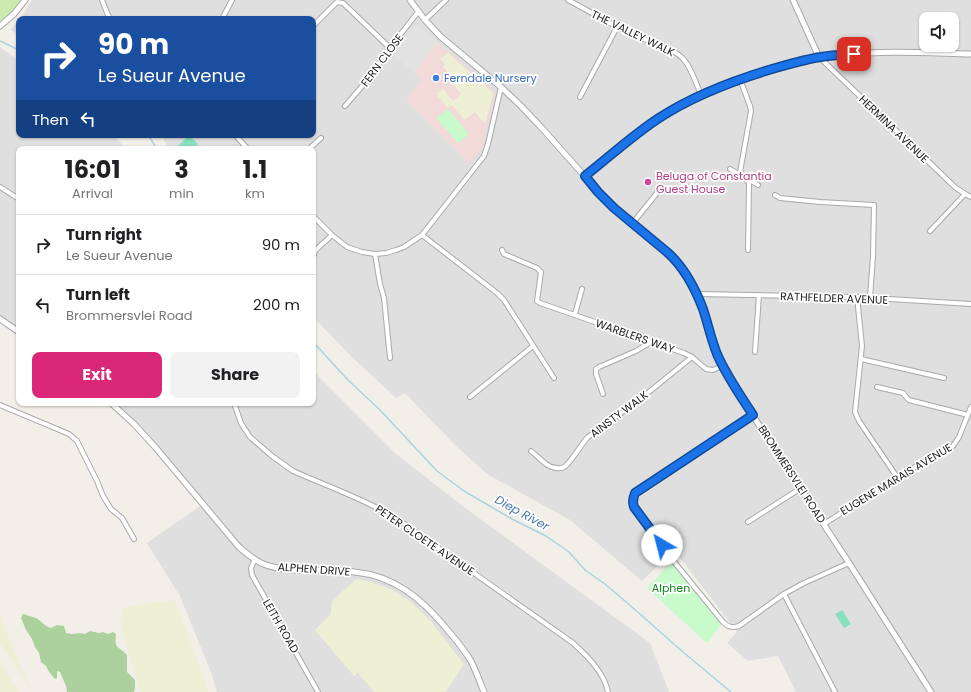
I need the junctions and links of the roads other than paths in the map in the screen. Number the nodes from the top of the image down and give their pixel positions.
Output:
1 (25, 0) edge
2 (102, 0) edge
3 (232, 0) edge
4 (410, 0) edge
5 (446, 0) edge
6 (568, 0) edge
7 (793, 0) edge
8 (418, 12) junction
9 (108, 16) edge
10 (224, 16) edge
11 (425, 20) junction
12 (316, 23) edge
13 (0, 26) edge
14 (617, 27) junction
15 (390, 48) junction
16 (971, 54) edge
17 (819, 57) junction
18 (740, 79) junction
19 (501, 87) junction
20 (701, 94) junction
21 (580, 97) dead end
22 (345, 106) dead end
23 (238, 138) edge
24 (321, 138) dead end
25 (245, 146) edge
26 (312, 146) edge
27 (730, 169) dead end
28 (585, 176) junction
29 (744, 178) junction
30 (758, 185) dead end
31 (0, 187) edge
32 (657, 194) dead end
33 (965, 194) junction
34 (775, 195) dead end
35 (16, 197) edge
36 (971, 197) edge
37 (316, 219) edge
38 (632, 224) junction
39 (930, 231) dead end
40 (332, 235) junction
41 (422, 235) junction
42 (316, 250) edge
43 (502, 250) dead end
44 (748, 250) dead end
45 (375, 254) junction
46 (582, 288) dead end
47 (697, 294) junction
48 (759, 295) junction
49 (857, 297) junction
50 (870, 298) junction
51 (971, 304) edge
52 (575, 314) junction
53 (0, 318) edge
54 (16, 330) edge
55 (651, 342) junction
56 (533, 346) junction
57 (755, 352) dead end
58 (692, 357) junction
59 (390, 358) dead end
60 (861, 359) junction
61 (722, 366) junction
62 (554, 378) dead end
63 (944, 378) dead end
64 (877, 387) dead end
65 (604, 394) dead end
66 (470, 397) dead end
67 (0, 405) edge
68 (114, 406) edge
69 (235, 406) edge
70 (971, 407) edge
71 (753, 415) junction
72 (968, 415) junction
73 (531, 451) dead end
74 (897, 478) junction
75 (801, 488) junction
76 (748, 522) dead end
77 (824, 524) junction
78 (134, 539) dead end
79 (255, 559) junction
80 (849, 563) junction
81 (784, 594) junction
82 (318, 692) edge
83 (484, 692) edge
84 (608, 692) edge
85 (835, 692) edge
86 (931, 692) edge

1 - 13 street
2 - 9 street
3 - 10 street
4 - 8 street, BROMMERSVLEI ROAD
5 - 11 street
6 - 14 street, THE VALLEY WALK
7 - 17 street
8 - 11 street, BROMMERSVLEI ROAD
8 - 15 street, FERN CLOSE
11 - 19 street, BROMMERSVLEI ROAD
12 - 15 street
14 - 20 street, THE VALLEY WALK
14 - 21 street
15 - 22 street, FERN CLOSE
16 - 17 street
17 - 18 street
17 - 33 street, HERMINA AVENUE
18 - 20 street
18 - 29 street
19 - 28 street, BROMMERSVLEI ROAD
19 - 41 street
20 - 28 street
23 - 25 street
24 - 26 street
27 - 29 street
28 - 38 street, BROMMERSVLEI ROAD
29 - 30 street
29 - 44 street
31 - 35 street
32 - 38 street
33 - 36 street, HERMINA AVENUE
33 - 39 street
34 - 50 street
37 - 40 street
38 - 47 street, BROMMERSVLEI ROAD
40 - 42 street
40 - 45 street
41 - 45 street
41 - 56 street
43 - 52 street, WARBLERS WAY
45 - 59 street
46 - 52 street
47 - 48 street, RATHFELDER AVENUE
47 - 61 street, BROMMERSVLEI ROAD
48 - 49 street, RATHFELDER AVENUE
48 - 57 street
49 - 50 street, RATHFELDER AVENUE
49 - 60 street
50 - 51 street, RATHFELDER AVENUE
52 - 55 street, WARBLERS WAY
53 - 54 street
55 - 58 street, WARBLERS WAY
55 - 65 street
56 - 62 street
56 - 66 street
58 - 61 street, WARBLERS WAY
58 - 73 street, AINSTY WALK
60 - 63 street
60 - 74 street
61 - 71 street, BROMMERSVLEI ROAD
64 - 72 street
67 - 78 street
68 - 79 street, ALPHEN DRIVE
69 - 84 street, PETER CLOETE AVENUE
70 - 72 street, EUGENE MARAIS AVENUE
71 - 75 street, BROMMERSVLEI ROAD
71 - 81 street
72 - 74 street, EUGENE MARAIS AVENUE
74 - 77 street, EUGENE MARAIS AVENUE
75 - 76 street
75 - 77 street, BROMMERSVLEI ROAD
77 - 80 street, BROMMERSVLEI ROAD
79 - 82 street, LEITH ROAD
79 - 83 street, ALPHEN DRIVE
80 - 81 street
80 - 86 street, BROMMERSVLEI ROAD
81 - 85 street

